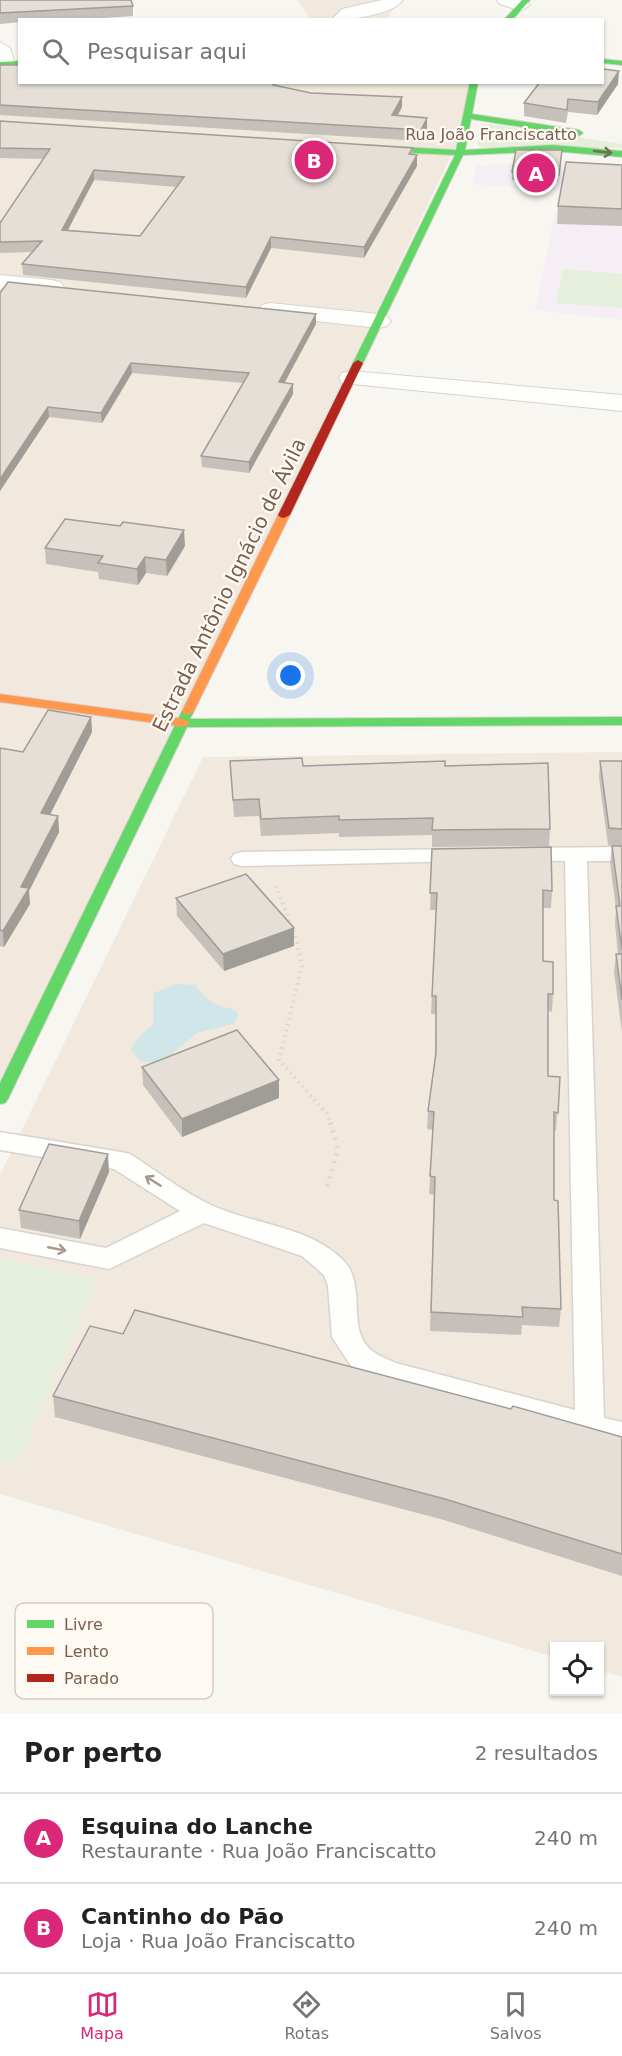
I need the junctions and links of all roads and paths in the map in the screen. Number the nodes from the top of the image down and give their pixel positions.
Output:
1 (394, 0) edge
2 (518, 2) edge
3 (342, 18) edge
4 (508, 18) edge
5 (604, 61) edge
6 (622, 63) edge
7 (474, 84) edge
8 (470, 116) junction
9 (599, 136) dead end
10 (349, 147) edge
11 (460, 153) junction
12 (622, 154) edge
13 (0, 282) edge
14 (71, 289) edge
15 (249, 308) edge
16 (379, 321) junction
17 (351, 378) junction
18 (622, 404) edge
19 (0, 698) edge
20 (622, 722) edge
21 (183, 723) junction
22 (622, 854) edge
23 (504, 855) edge
24 (576, 855) junction
25 (480, 856) edge
26 (266, 858) junction
27 (242, 859) dead end
28 (0, 1099) edge
29 (0, 1141) edge
30 (327, 1186) dead end
31 (202, 1212) junction
32 (0, 1238) edge
33 (590, 1426) junction
34 (622, 1434) edge

1 - 3 street
2 - 4 street
5 - 6 street
7 - 8 street, Estrada Antônio Ignácio de Ávila
8 - 9 street, Rua João Franciscatto
8 - 11 street, Estrada Antônio Ignácio de Ávila
10 - 11 street, Rua João Franciscatto
11 -> 12 street, Rua João Franciscatto
11 - 16 street, Estrada Antônio Ignácio de Ávila
13 - 14 street
15 - 16 street
16 - 17 street, Estrada Antônio Ignácio de Ávila
17 - 18 street
17 - 21 street, Estrada Antônio Ignácio de Ávila
19 - 21 street
20 - 21 street
21 - 28 street, Estrada Antônio Ignácio de Ávila
22 - 24 lane
23 - 24 lane
24 - 33 lane
25 - 26 lane
26 - 27 lane
26 - 30 path
31 -> 29 lane
32 -> 31 lane
31 - 33 lane
33 - 34 lane

